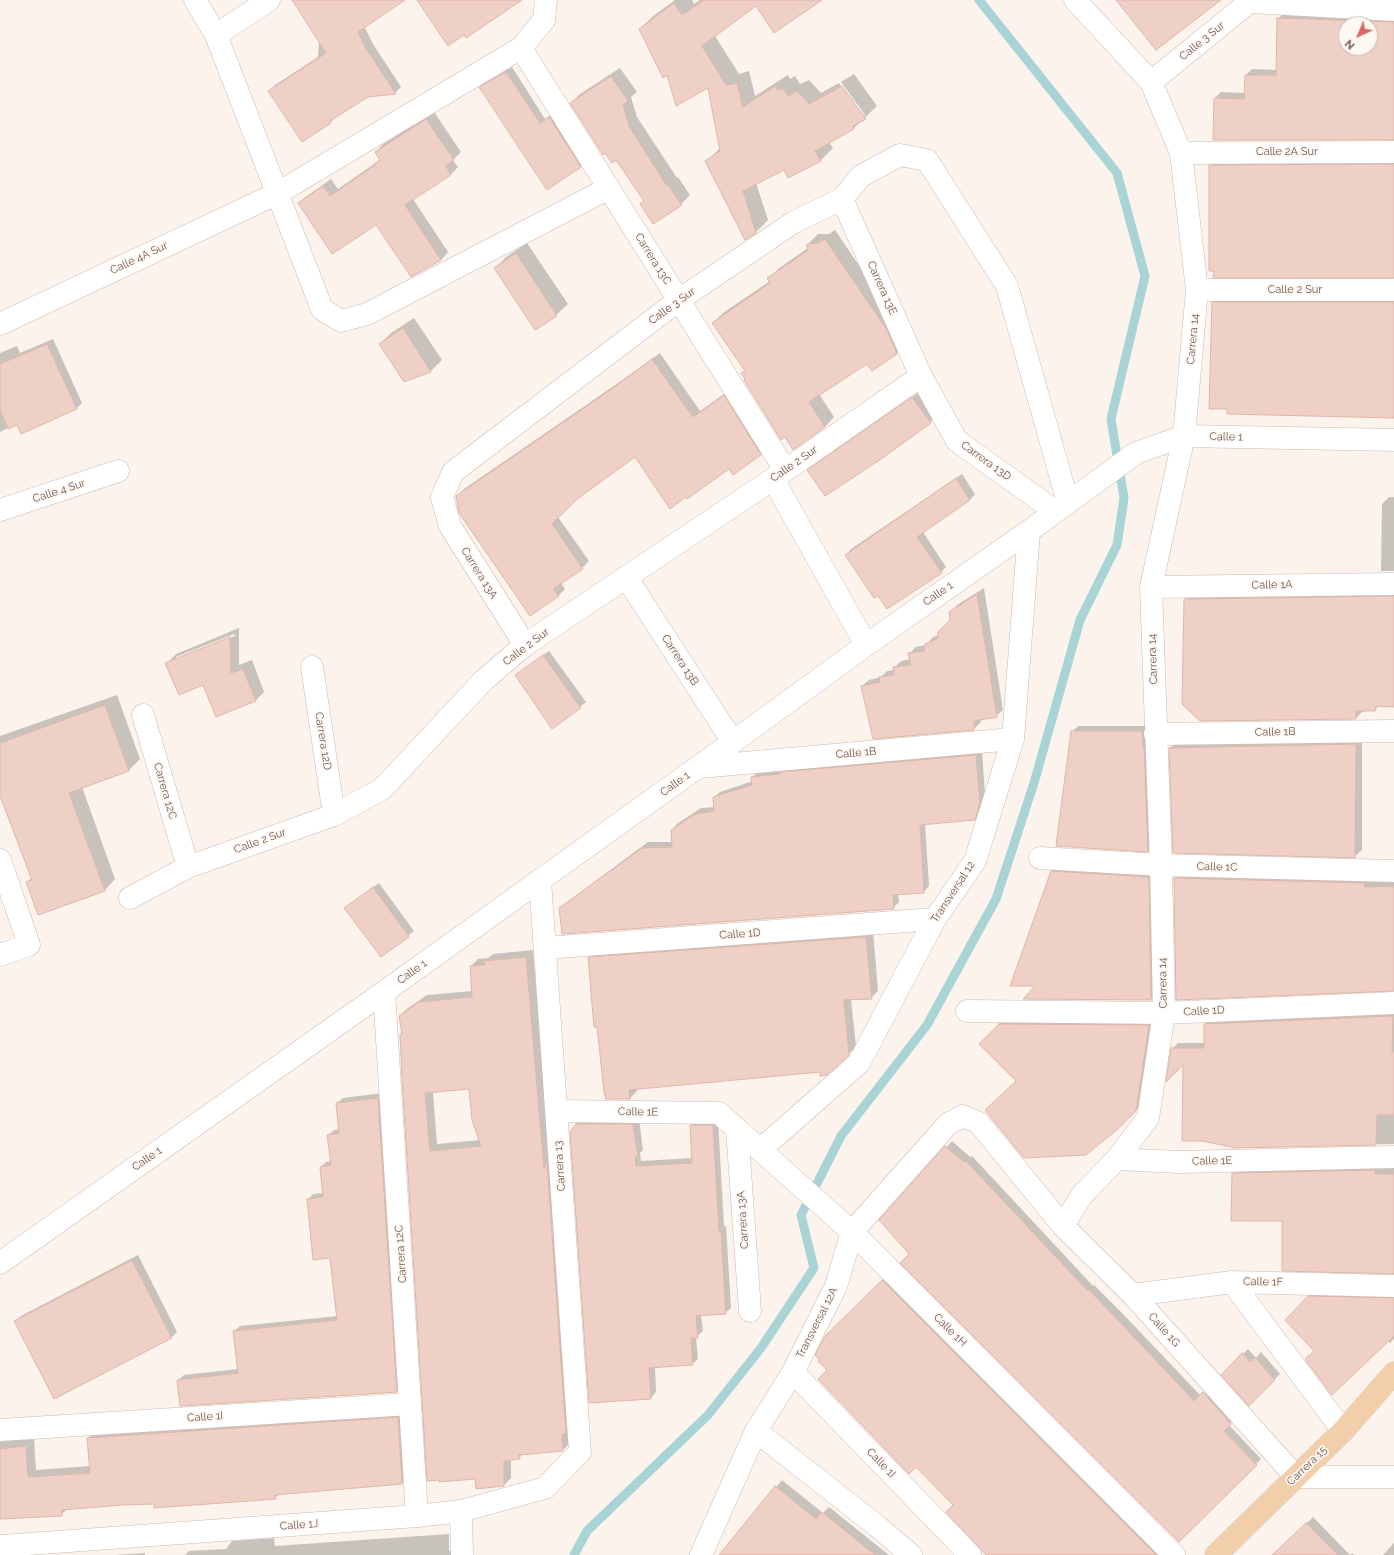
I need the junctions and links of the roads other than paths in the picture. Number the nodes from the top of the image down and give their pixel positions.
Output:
1 (195, 0) edge
2 (269, 0) edge
3 (546, 0) edge
4 (1075, 0) edge
5 (1251, 1) edge
6 (1394, 10) edge
7 (216, 34) junction
8 (521, 48) junction
9 (1151, 82) junction
10 (1181, 152) junction
11 (1394, 152) edge
12 (609, 188) junction
13 (278, 193) junction
14 (842, 199) junction
15 (1197, 290) junction
16 (1394, 290) edge
17 (679, 300) junction
18 (0, 324) edge
19 (921, 376) junction
20 (1184, 436) junction
21 (1394, 440) edge
22 (118, 471) dead end
23 (779, 474) junction
24 (442, 497) joint
25 (1061, 507) junction
26 (0, 510) edge
27 (1029, 531) junction
28 (626, 577) junction
29 (1394, 584) edge
30 (1151, 587) junction
31 (866, 644) junction
32 (525, 645) junction
33 (312, 667) dead end
34 (143, 715) dead end
35 (1394, 731) edge
36 (1156, 734) junction
37 (1013, 739) junction
38 (733, 742) junction
39 (698, 767) junction
40 (334, 815) junction
41 (1040, 858) dead end
42 (0, 860) edge
43 (1161, 865) junction
44 (188, 867) junction
45 (1394, 871) edge
46 (540, 880) junction
47 (130, 898) dead end
48 (935, 919) junction
49 (545, 948) junction
50 (0, 955) edge
51 (384, 992) junction
52 (1394, 1003) edge
53 (967, 1011) dead end
54 (1164, 1013) junction
55 (557, 1111) junction
56 (719, 1113) joint
57 (963, 1116) joint
58 (737, 1129) junction
59 (766, 1154) junction
60 (1394, 1157) edge
61 (1117, 1159) junction
62 (1063, 1226) junction
63 (847, 1227) junction
64 (0, 1263) edge
65 (1232, 1282) junction
66 (1394, 1286) edge
67 (1133, 1295) junction
68 (750, 1311) dead end
69 (792, 1372) junction
70 (1394, 1373) edge
71 (410, 1404) junction
72 (0, 1430) edge
73 (756, 1431) junction
74 (1343, 1431) junction
75 (580, 1452) joint
76 (1296, 1476) junction
77 (1394, 1477) edge
78 (461, 1511) junction
79 (417, 1516) junction
80 (0, 1546) edge
81 (462, 1555) edge
82 (701, 1555) edge
83 (911, 1555) edge
84 (970, 1555) edge
85 (1174, 1555) edge
86 (1216, 1555) edge

1 - 7 street
2 - 7 street
3 - 8 street, Calle 4A Sur
4 - 9 street, Carrera 14
5 - 6 street
5 - 9 street, Calle 3 Sur
7 - 13 street
8 - 12 street, Carrera 13C
8 - 13 street, Calle 4A Sur
9 - 10 street, Carrera 14
10 - 11 street, Calle 2A Sur
10 - 15 street, Carrera 14
12 - 13 street
12 - 17 street, Carrera 13C
13 - 18 street, Calle 4A Sur
14 - 17 street, Calle 3 Sur
14 - 19 street, Carrera 13E
14 - 25 street, Calle 3 Sur
15 - 16 street, Calle 2 Sur
15 - 20 street, Carrera 14
17 - 23 street, Carrera 13C
17 - 24 street, Calle 3 Sur
19 - 23 street, Calle 2 Sur
19 - 25 street, Carrera 13D
20 - 21 street, Calle 1
20 - 25 street, Calle 1
20 - 30 street, Carrera 14
22 - 26 street, Calle 4 Sur
23 - 28 street, Calle 2 Sur
23 - 31 street, Carrera 13C
24 - 32 street, Carrera 13A
25 - 27 street, Calle 1
27 - 31 street, Calle 1
27 - 37 street, Transversal 12
28 - 32 street, Calle 2 Sur
28 - 38 street, Carrera 13B
29 - 30 street, Calle 1A
30 - 36 street, Carrera 14
31 - 38 street, Calle 1
32 - 40 street, Calle 2 Sur
33 - 40 street, Carrera 12D
34 - 44 street, Carrera 12C
35 - 36 street, Calle 1B
36 - 43 street, Carrera 14
37 - 39 street, Calle 1B
37 - 48 street, Transversal 12
38 - 39 street, Calle 1
39 - 46 street, Calle 1
40 - 44 street, Calle 2 Sur
41 - 43 street, Calle 1C
42 - 50 street
43 - 45 street, Calle 1C
43 - 54 street, Carrera 14
44 - 47 street, Calle 2 Sur
46 - 49 street, Carrera 13
46 - 51 street, Calle 1
48 - 49 street, Calle 1D
48 - 59 street, Transversal 12
49 - 55 street, Carrera 13
51 - 64 street, Calle 1
51 - 71 street, Carrera 12C
52 - 54 street, Calle 1D
53 - 54 street, Calle 1D
54 - 61 street, Carrera 14
55 - 56 street, Calle 1E
55 - 75 street, Carrera 13
56 - 58 street, Calle 1H
57 - 62 street, Calle 1G
57 - 63 street, Transversal 12A
58 - 59 street, Calle 1H
58 - 68 street, Carrera 13A
59 - 63 street, Calle 1H
60 - 61 street, Calle 1E
61 - 62 street
62 - 67 street, Calle 1G
63 - 69 street, Transversal 12A
63 - 85 street, Calle 1H
65 - 66 street, Calle 1F
65 - 67 street, Calle 1F
65 - 74 street
67 - 76 street, Calle 1G
69 - 73 street, Transversal 12A
69 - 84 street, Calle 1I
70 - 74 main road, Carrera 15
71 - 72 street, Calle 1I
71 - 79 street, Carrera 12C
73 - 82 street, Transversal 12A
73 - 83 street
74 - 76 main road, Carrera 15
75 - 78 street, Calle 1J
76 - 77 street
76 - 86 main road, Carrera 15
78 - 79 street, Calle 1J
78 - 81 street
79 - 80 street, Calle 1J

